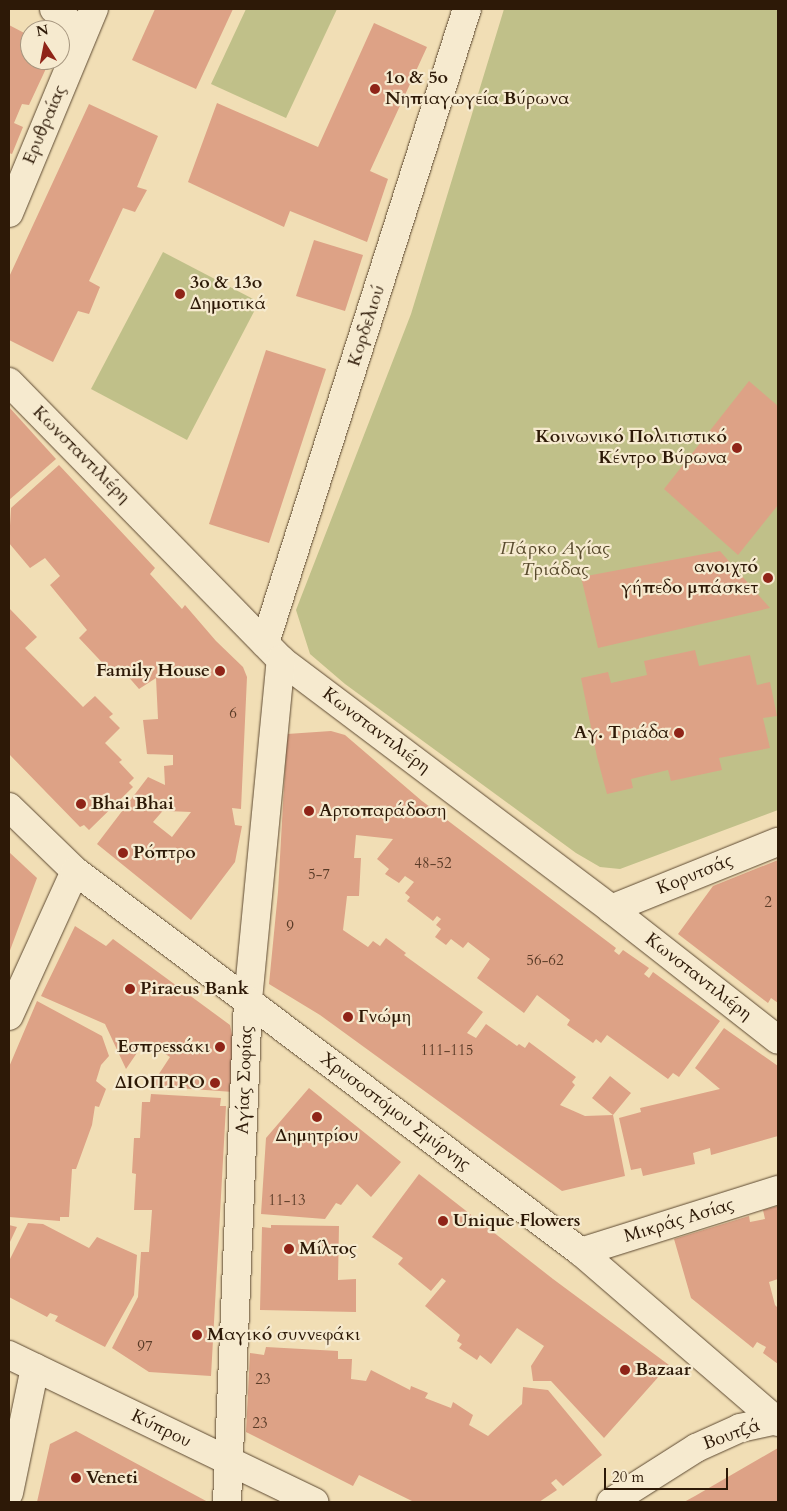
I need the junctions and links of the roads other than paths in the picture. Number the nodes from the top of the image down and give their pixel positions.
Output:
1 (54, 9) edge
2 (94, 9) edge
3 (468, 9) edge
4 (83, 34) junction
5 (9, 214) edge
6 (9, 382) edge
7 (273, 651) junction
8 (9, 806) edge
9 (778, 842) edge
10 (75, 871) junction
11 (611, 908) junction
12 (248, 1000) junction
13 (9, 1016) edge
14 (778, 1040) edge
15 (778, 1190) edge
16 (581, 1252) junction
17 (9, 1355) edge
18 (35, 1368) junction
19 (778, 1421) edge
20 (229, 1462) junction
21 (9, 1493) edge
22 (227, 1502) edge
23 (314, 1502) edge
24 (611, 1502) edge

1 - 4 street
2 - 4 street, Ερυθραίας
3 - 7 street, Κορδελιού
4 - 5 street, Ερυθραίας
6 - 7 street, Κωνσταντιλιέρη
7 - 11 street, Κωνσταντιλιέρη
7 - 12 street, Αγίας Σοφίας
8 - 10 street, Χρυσοστόμου Σμύρνης
9 - 11 street, Κορυτσάς
10 - 12 street, Χρυσοστόμου Σμύρνης
10 - 13 street
11 - 14 street, Κωνσταντιλιέρη
12 - 16 street, Χρυσοστόμου Σμύρνης
12 - 20 street, Αγίας Σοφίας
15 - 16 street, Μικράς Ασίας
16 - 19 street, Χρυσοστόμου Σμύρνης
17 - 18 street, Κύπρου
18 - 20 street, Κύπρου
18 - 21 street
19 - 24 street, Βουτζά
20 - 22 street, Αγίας Σοφίας
20 - 23 street, Κύπρου

